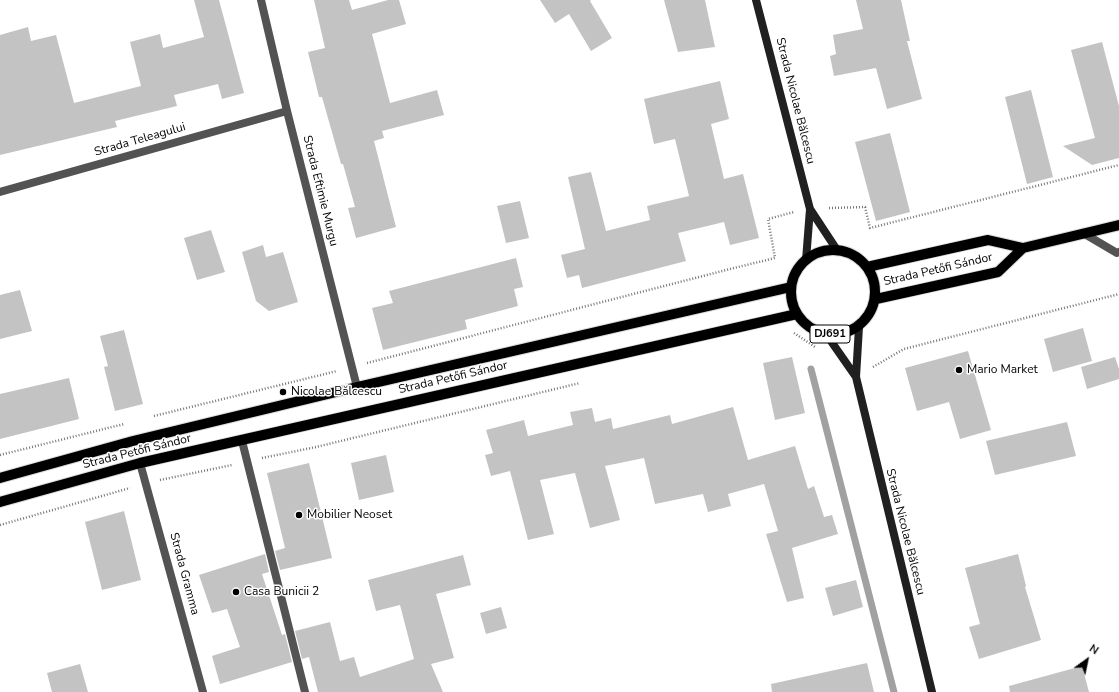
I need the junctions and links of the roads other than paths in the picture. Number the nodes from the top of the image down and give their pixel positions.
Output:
1 (261, 0) edge
2 (756, 0) edge
3 (287, 111) junction
4 (0, 192) edge
5 (810, 208) junction
6 (1119, 225) edge
7 (1083, 233) junction
8 (1023, 248) junction
9 (837, 250) junction
10 (1119, 252) edge
11 (806, 260) junction
12 (867, 266) junction
13 (791, 287) junction
14 (876, 299) junction
15 (797, 314) junction
16 (859, 327) junction
17 (826, 334) junction
18 (856, 377) junction
19 (357, 387) junction
20 (242, 441) junction
21 (140, 463) junction
22 (0, 478) edge
23 (0, 502) edge
24 (204, 692) edge
25 (305, 692) edge
26 (932, 692) edge

1 - 3 street, Strada Eftimie Murgu
2 - 5 street, Strada Nicolae Bălcescu
3 - 4 street, Strada Teleagului
3 - 19 street, Strada Eftimie Murgu
5 - 9 street, Strada Nicolae Bălcescu
5 - 11 street, Strada Nicolae Bălcescu
6 - 7 main road, Strada Petőfi Sándor
7 - 8 main road, Strada Petőfi Sándor
7 - 10 street
8 - 12 main road, Strada Petőfi Sándor
8 - 14 main road, Strada Petőfi Sándor
9 - 11 main road
9 - 12 main road
11 - 13 main road
12 - 14 main road
13 - 15 main road, DJ691
13 - 19 main road, Strada Petőfi Sándor
14 - 16 main road, DJ691
15 - 17 main road, DJ691
15 - 20 main road, Strada Petőfi Sándor / DJ691
16 - 17 main road, DJ691
16 - 18 street, Strada Nicolae Bălcescu
17 - 18 street, Strada Nicolae Bălcescu
18 - 26 street, Strada Nicolae Bălcescu
19 - 22 main road, Strada Petőfi Sándor
20 - 21 main road, Strada Petőfi Sándor / DJ691
20 - 25 street
21 - 23 main road, Strada Petőfi Sándor / DJ691
21 - 24 street, Strada Gramma

